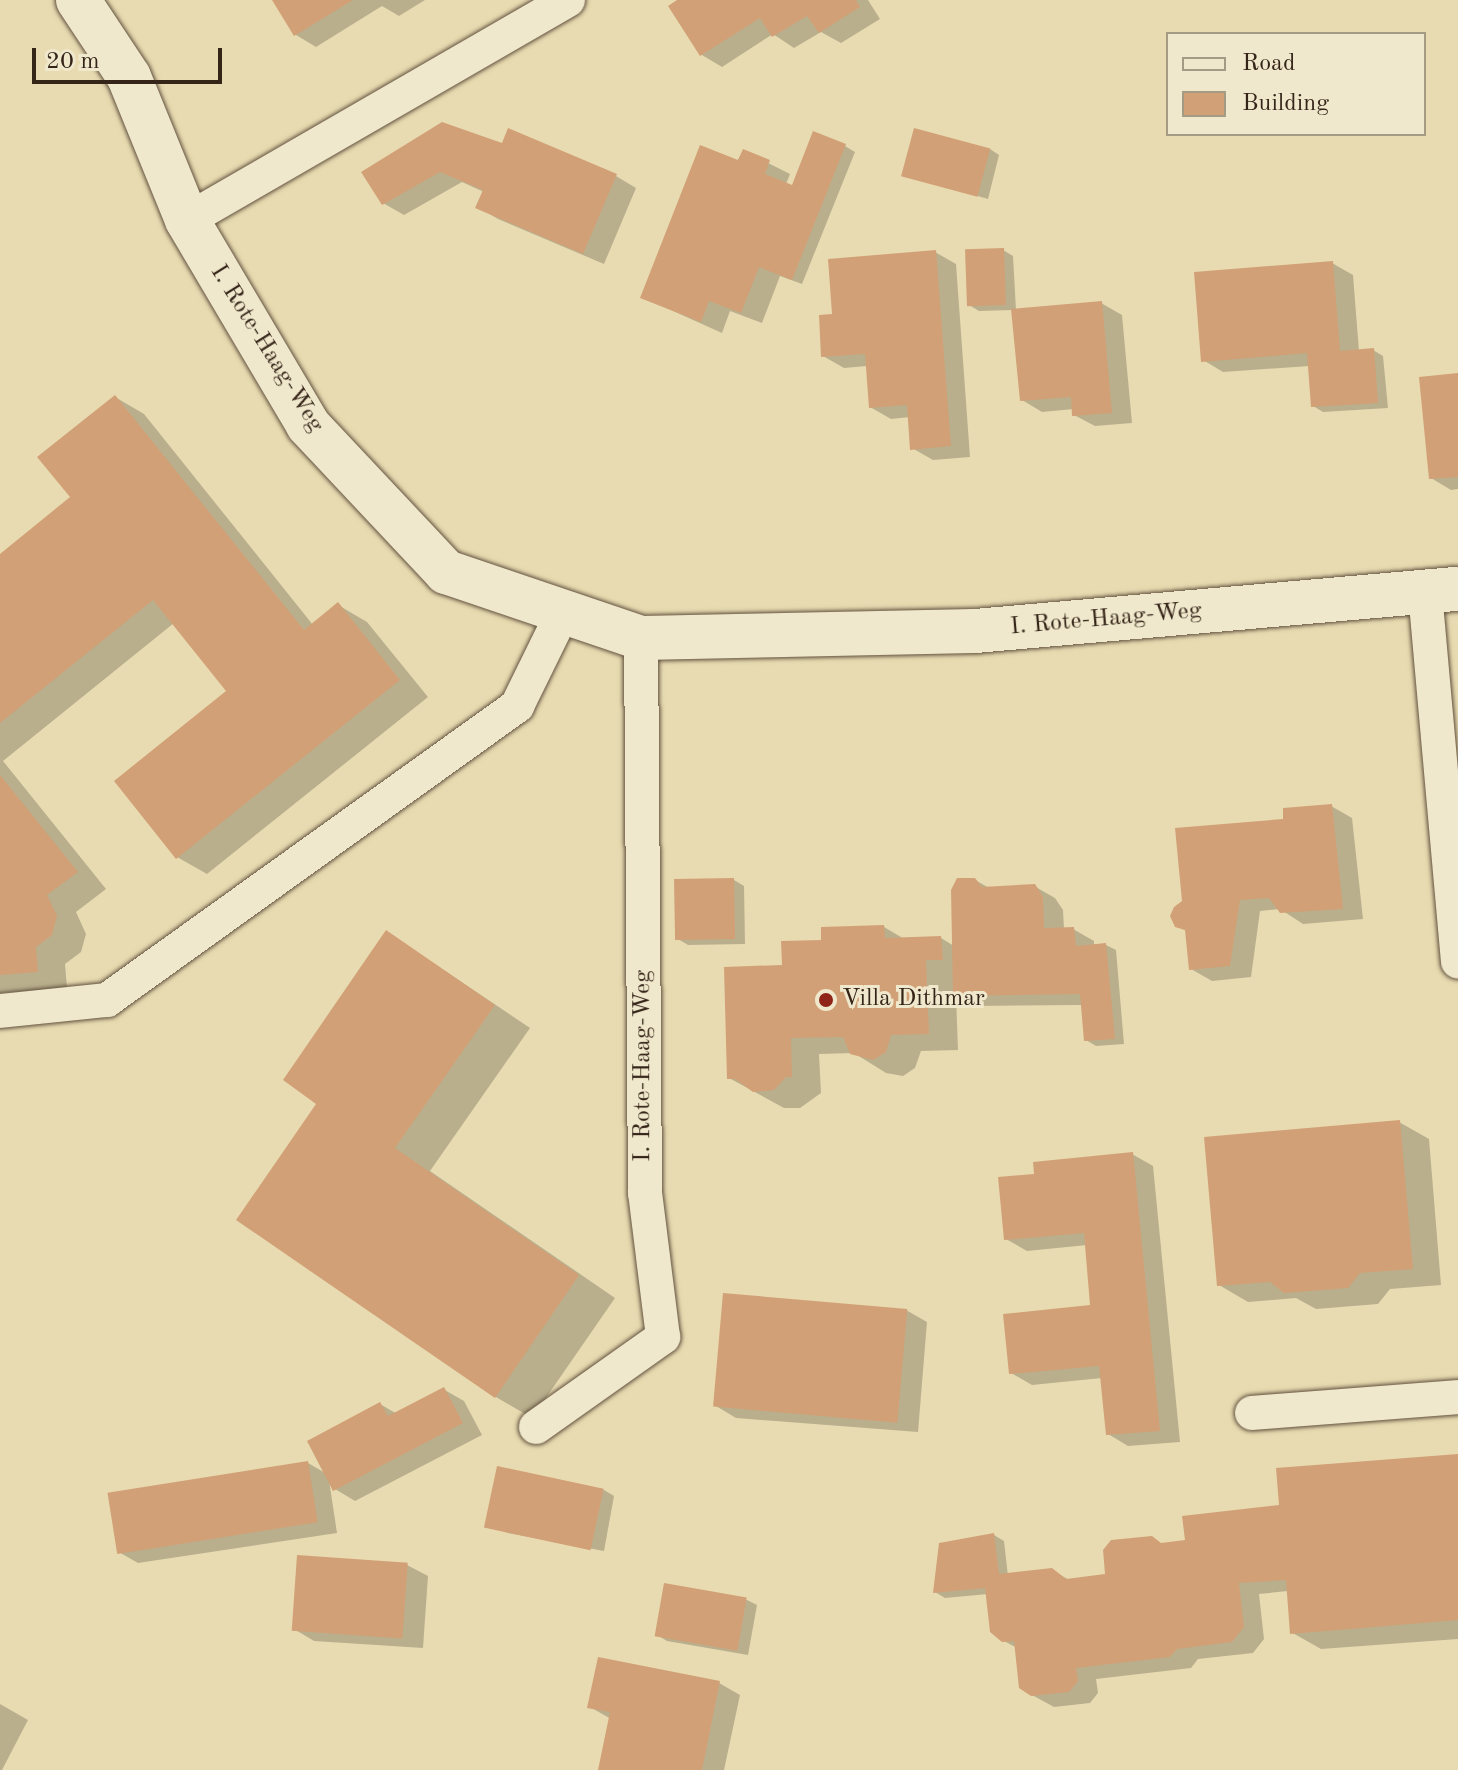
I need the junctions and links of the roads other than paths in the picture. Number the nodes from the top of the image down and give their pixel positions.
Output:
1 (78, 0) edge
2 (568, 0) edge
3 (187, 220) junction
4 (1442, 590) edge
5 (563, 612) junction
6 (641, 638) junction
7 (1458, 962) edge
8 (0, 1011) edge
9 (1458, 1397) edge
10 (1252, 1413) dead end
11 (536, 1427) dead end

1 - 3 street, I. Rote-Haag-Weg
2 - 3 lane
3 - 5 street, I. Rote-Haag-Weg
4 - 6 street, I. Rote-Haag-Weg
4 - 7 lane, I. Rote-Haag-Weg
5 - 6 street, I. Rote-Haag-Weg
5 - 8 lane
6 - 11 lane, I. Rote-Haag-Weg
9 - 10 lane

